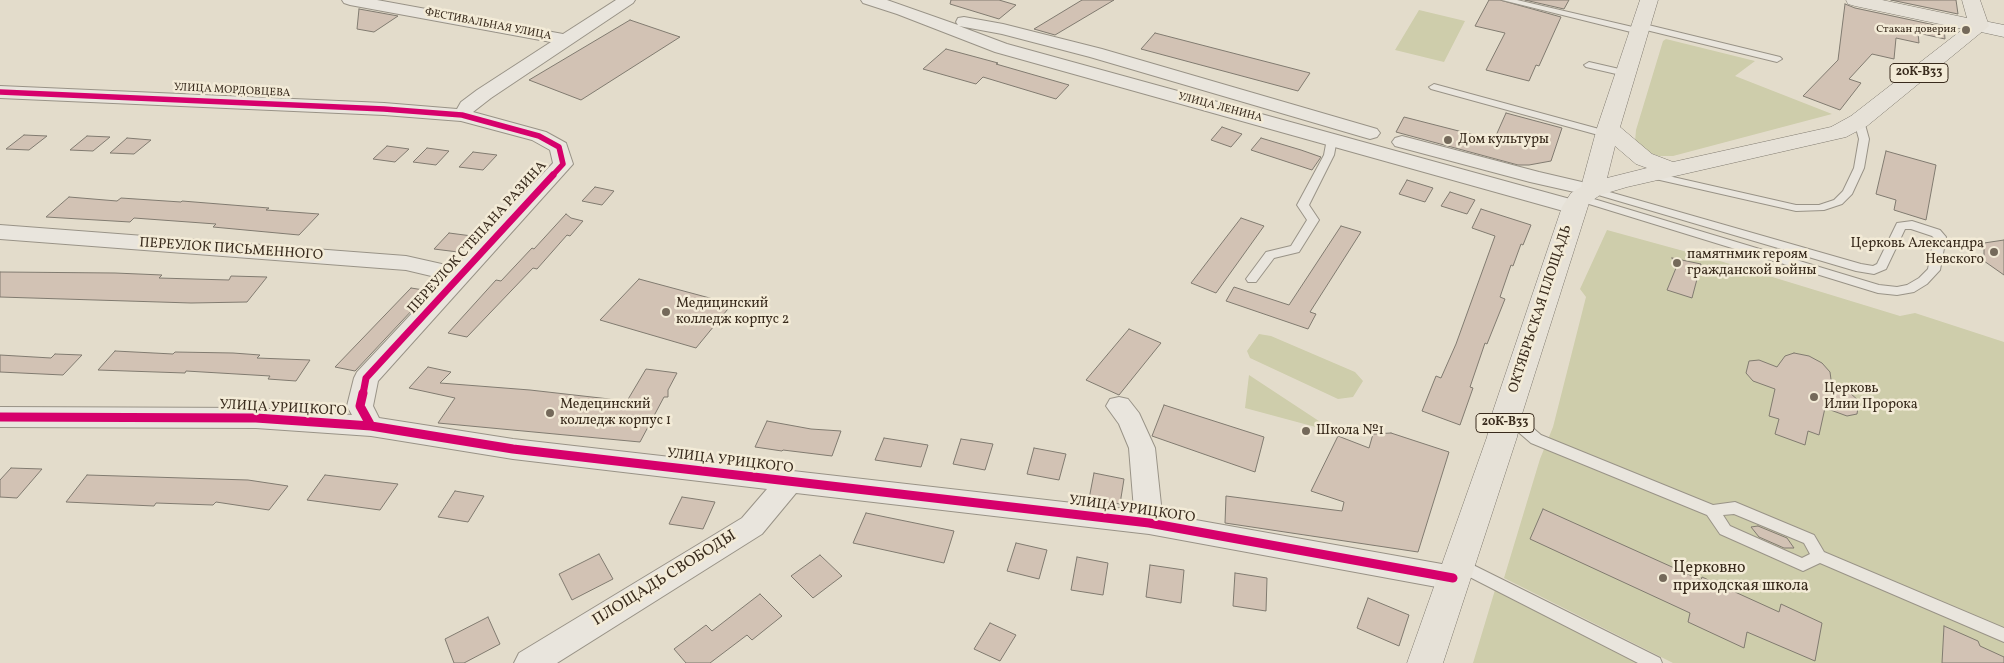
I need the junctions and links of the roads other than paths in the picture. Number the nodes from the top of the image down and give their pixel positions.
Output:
1 (350, 0) edge
2 (627, 0) edge
3 (870, 0) edge
4 (1506, 0) edge
5 (1649, 0) edge
6 (1855, 0) edge
7 (1970, 0) edge
8 (903, 10) junction
9 (1979, 26) junction
10 (1640, 29) junction
11 (2004, 31) edge
12 (566, 40) junction
13 (1777, 58) dead end
14 (1590, 65) dead end
15 (1625, 73) junction
16 (1434, 88) dead end
17 (0, 92) edge
18 (462, 115) junction
19 (1859, 122) junction
20 (1607, 131) junction
21 (1332, 139) junction
22 (1660, 172) junction
23 (1582, 198) junction
24 (0, 232) edge
25 (461, 276) junction
26 (1252, 279) dead end
27 (1119, 406) dead end
28 (1507, 414) junction
29 (0, 417) edge
30 (371, 426) junction
31 (789, 482) junction
32 (1712, 511) junction
33 (1149, 523) junction
34 (1819, 556) junction
35 (1456, 571) junction
36 (2004, 635) edge
37 (530, 663) edge
38 (1425, 663) edge
39 (1654, 663) edge

1 - 12 street, ФЕСТИВАЛЬНАЯ УЛИЦА
2 - 12 street
3 - 8 street, УЛИЦА ЛЕНИНА
4 - 10 lane
5 - 10 main road, ОКТЯБРЬСКАЯ ПЛОЩАДЬ / 20К-В33
6 - 9 main road
7 - 9 main road
8 - 21 street, УЛИЦА ЛЕНИНА
8 - 23 street
9 - 11 street
9 - 19 main road, 20К-В33
10 - 13 lane
10 - 15 main road, ОКТЯБРЬСКАЯ ПЛОЩАДЬ / 20К-В33
12 - 18 street
14 - 15 lane
15 - 20 main road, ОКТЯБРЬСКАЯ ПЛОЩАДЬ / 20К-В33
16 - 20 lane
17 - 18 street, УЛИЦА МОРДОВЦЕВА
18 - 25 street, ПЕРЕУЛОК СТЕПАНА РАЗИНА
19 - 22 main road, 20К-В33
19 - 22 lane
20 - 22 main road
20 - 23 main road, ОКТЯБРЬСКАЯ ПЛОЩАДЬ / 20К-В33
21 - 23 street, УЛИЦА ЛЕНИНА
21 - 26 lane
22 - 23 main road, 20К-В33
23 - 23 lane
23 - 28 main road, ОКТЯБРЬСКАЯ ПЛОЩАДЬ / 20К-В33
24 - 25 street, ПЕРЕУЛОК ПИСЬМЕННОГО
25 - 30 street, ПЕРЕУЛОК СТЕПАНА РАЗИНА
27 - 33 street
28 - 32 lane
28 - 35 main road, ОКТЯБРЬСКАЯ ПЛОЩАДЬ / 20К-В33
29 - 30 street, УЛИЦА УРИЦКОГО
30 - 31 street, УЛИЦА УРИЦКОГО
31 - 33 street, УЛИЦА УРИЦКОГО
31 - 37 street, ПЛОЩАДЬ СВОБОДЫ
32 - 34 lane
32 - 34 lane
33 - 35 street, УЛИЦА УРИЦКОГО
34 - 36 lane
35 - 38 main road, ОКТЯБРЬСКАЯ ПЛОЩАДЬ / 20К-В33
35 - 39 lane

